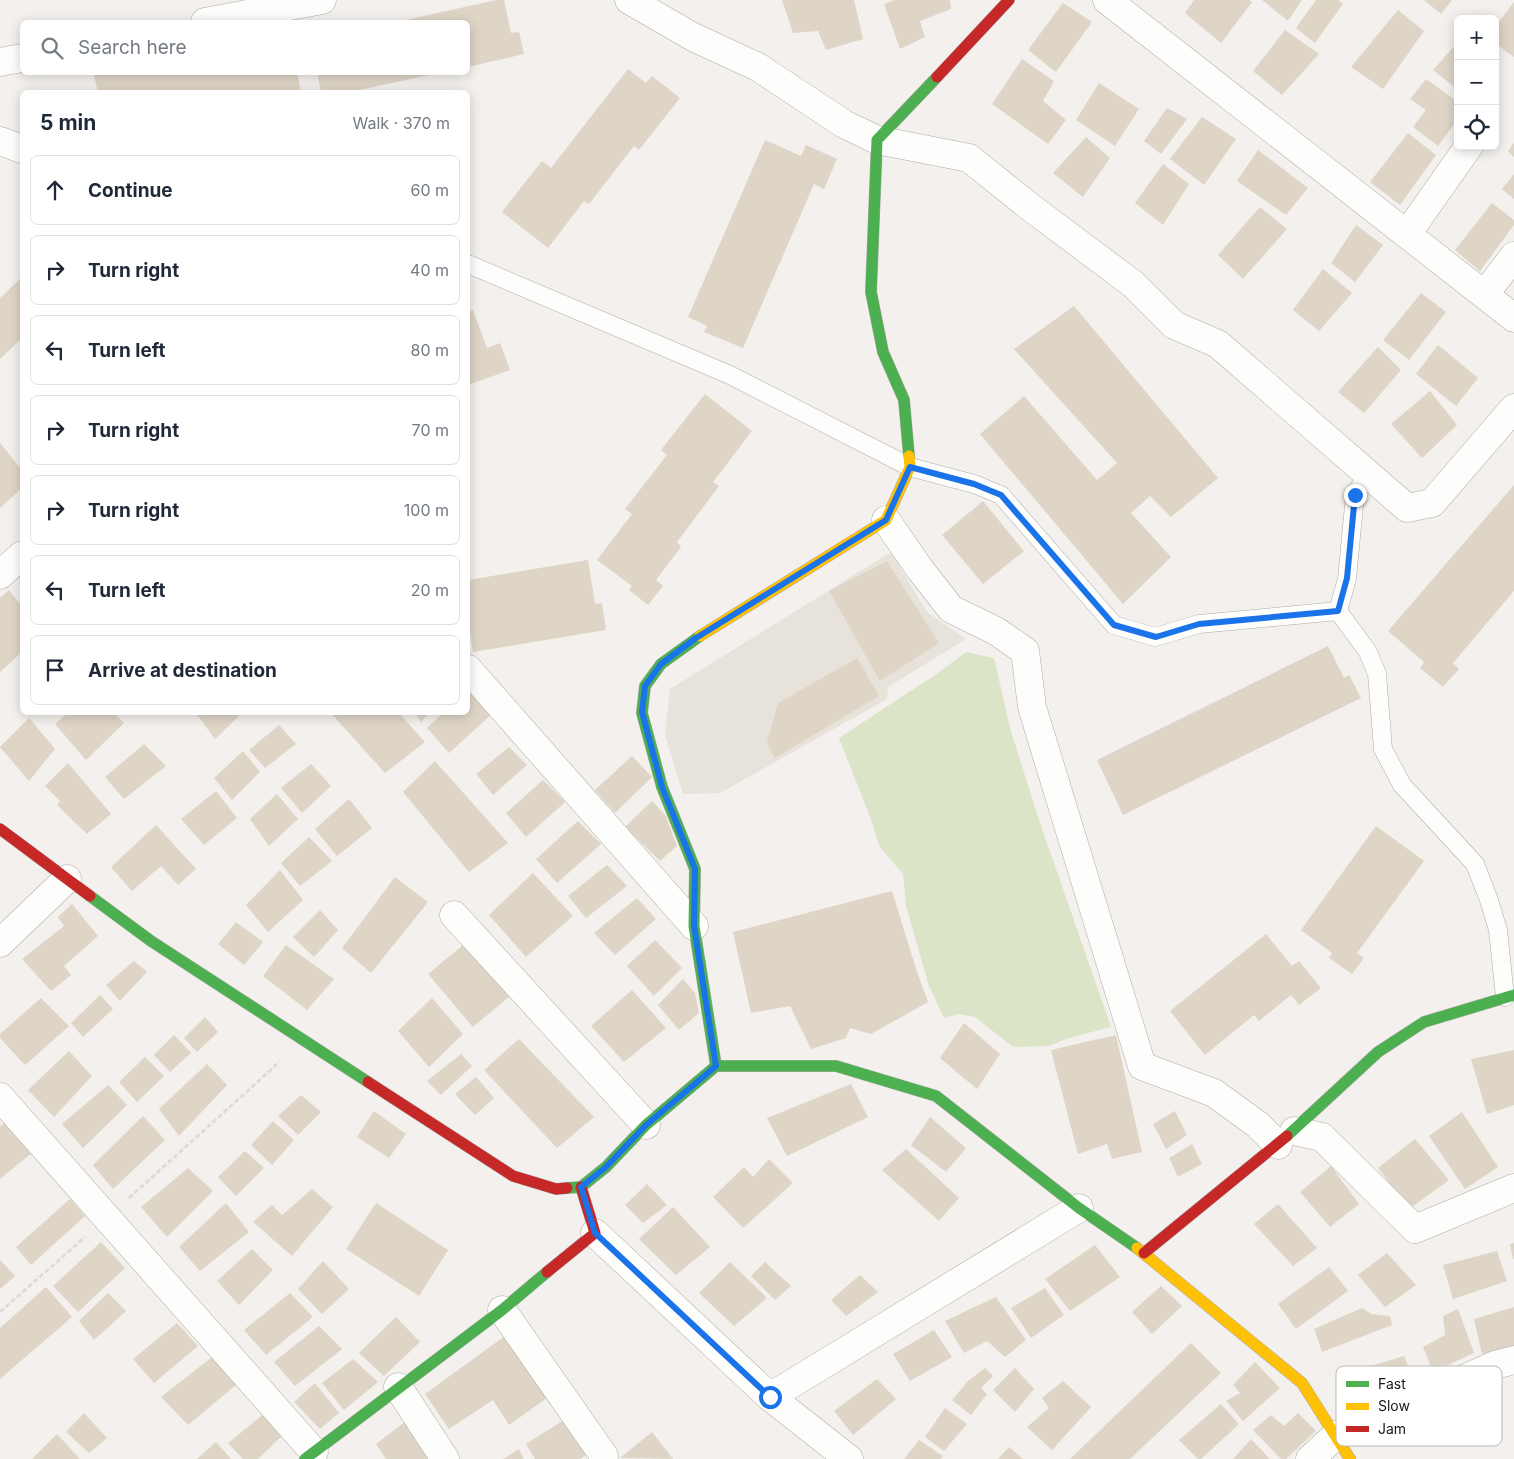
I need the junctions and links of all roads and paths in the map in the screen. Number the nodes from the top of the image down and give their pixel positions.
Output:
1 (322, 0) edge
2 (629, 0) edge
3 (1008, 0) edge
4 (1107, 0) edge
5 (217, 20) edge
6 (20, 58) edge
7 (0, 62) edge
8 (877, 140) junction
9 (0, 141) edge
10 (20, 148) edge
11 (1466, 150) edge
12 (1407, 234) junction
13 (1514, 256) edge
14 (470, 265) edge
15 (1485, 294) junction
16 (1514, 318) edge
17 (1514, 408) edge
18 (910, 467) junction
19 (1367, 474) junction
20 (886, 520) junction
21 (20, 557) edge
22 (0, 575) edge
23 (1338, 611) junction
24 (470, 671) edge
25 (0, 829) edge
26 (67, 879) junction
27 (454, 915) dead end
28 (694, 926) junction
29 (0, 943) edge
30 (1510, 996) edge
31 (297, 1036) junction
32 (716, 1066) junction
33 (0, 1096) edge
34 (646, 1125) junction
35 (1286, 1138) junction
36 (581, 1187) junction
37 (1514, 1188) edge
38 (1079, 1208) junction
39 (107, 1217) junction
40 (595, 1233) junction
41 (1144, 1254) junction
42 (502, 1310) junction
43 (0, 1312) edge
44 (1514, 1360) edge
45 (1493, 1366) edge
46 (398, 1387) junction
47 (770, 1397) junction
48 (1335, 1436) joint
49 (1342, 1446) edge
50 (309, 1456) edge
51 (604, 1456) dead end
52 (444, 1459) edge
53 (849, 1459) edge
54 (1310, 1459) edge
55 (1350, 1459) edge

1 - 5 street
2 - 8 street
3 - 8 street
4 - 12 street
6 - 7 street
8 - 18 street
8 - 19 street
9 - 10 street
11 - 12 street
12 - 15 street
13 - 15 street
14 - 18 lane
15 - 16 street
17 - 19 street
18 - 20 street
18 - 23 lane
19 - 23 lane
20 - 28 street
20 - 35 street
21 - 22 street
23 - 30 lane
24 - 28 street
25 - 26 street
26 - 29 street
26 - 31 street
27 - 34 street
28 - 32 street
30 - 35 street
31 - 36 street
31 - 39 path
32 - 34 street
32 - 38 street
33 - 39 street
34 - 36 street
35 - 37 street
35 - 41 street
36 - 40 street
38 - 41 street
38 - 47 street
39 - 43 path
39 - 50 street
40 - 42 street
40 - 47 street
41 - 48 street
42 - 46 street
42 - 51 street
44 - 45 street
46 - 50 street
46 - 52 street
47 - 53 street
48 - 54 street
49 - 55 street

